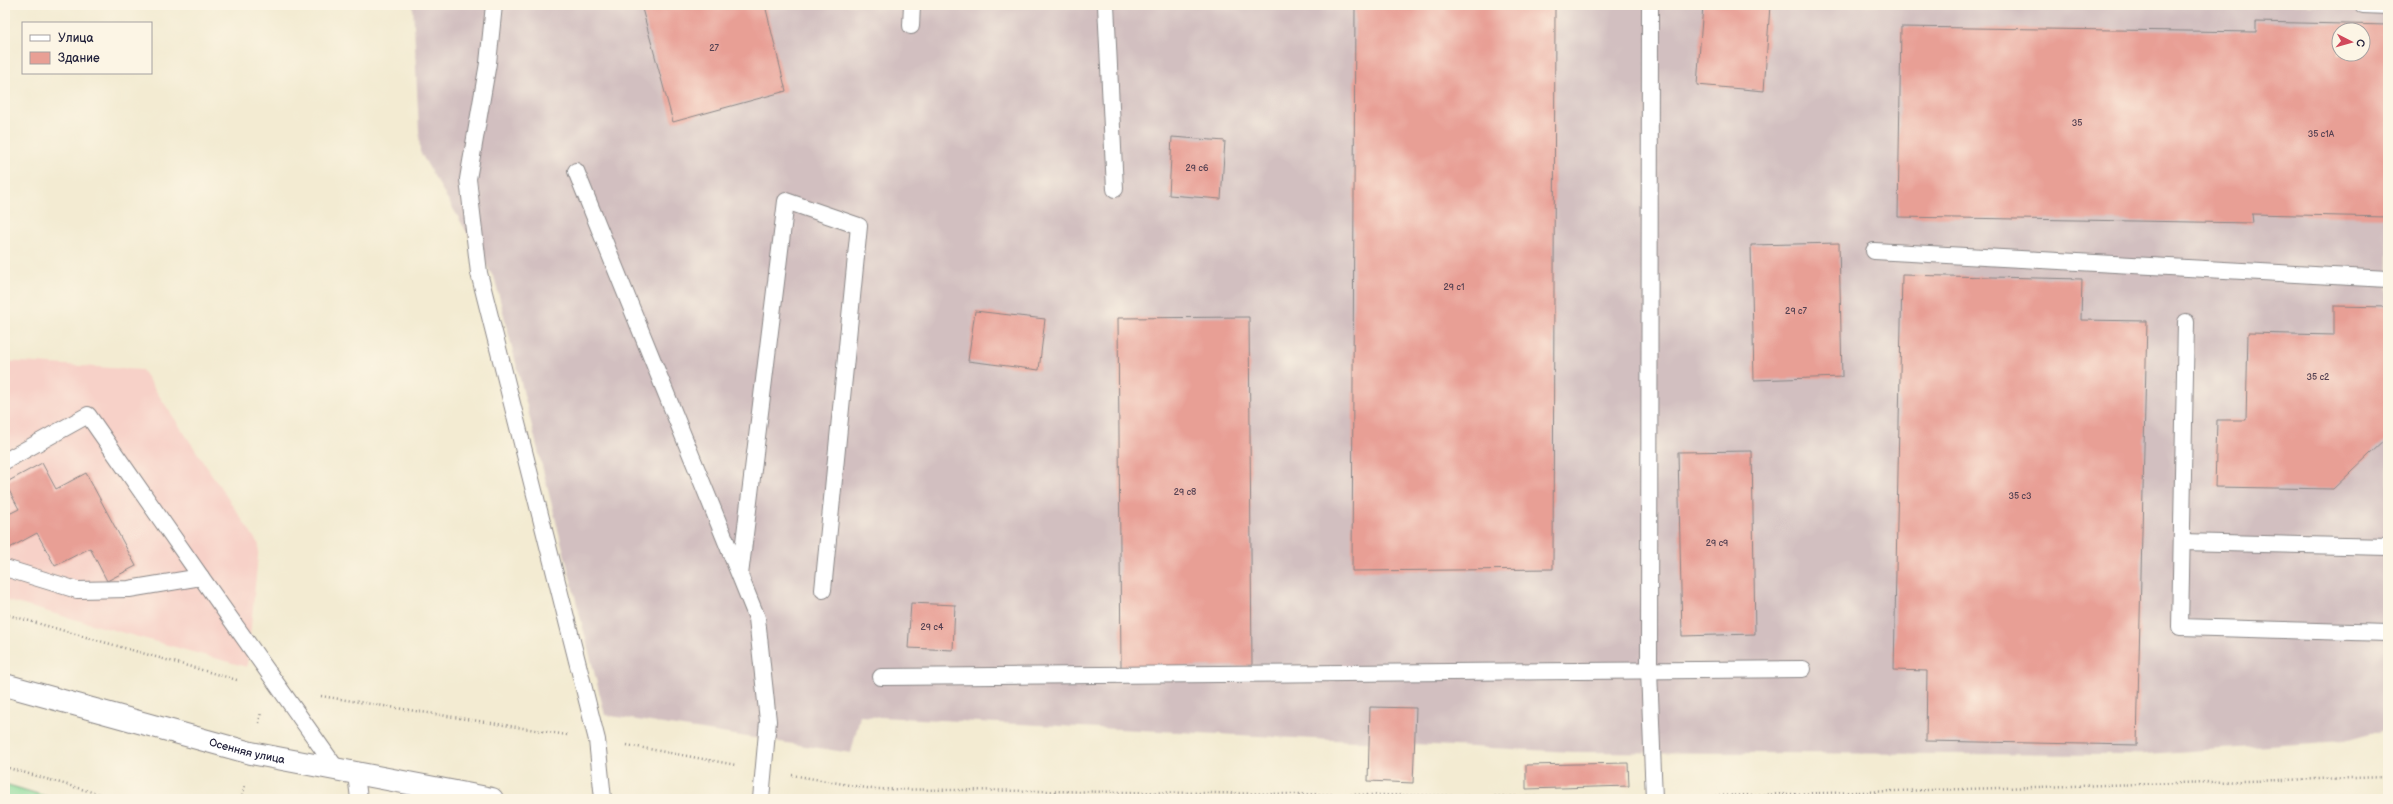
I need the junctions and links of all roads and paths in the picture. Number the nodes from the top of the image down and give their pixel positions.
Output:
1 (494, 5) edge
2 (912, 5) edge
3 (1106, 5) edge
4 (1650, 5) edge
5 (2363, 5) edge
6 (2388, 6) edge
7 (911, 26) dead end
8 (576, 171) dead end
9 (1115, 189) dead end
10 (1874, 251) dead end
11 (2388, 279) edge
12 (2186, 322) dead end
13 (5, 461) edge
14 (2182, 542) junction
15 (2388, 547) edge
16 (5, 568) edge
17 (740, 575) junction
18 (201, 577) junction
19 (823, 590) dead end
20 (5, 614) edge
21 (2388, 633) edge
22 (1802, 669) dead end
23 (1649, 670) junction
24 (882, 676) dead end
25 (244, 682) dead end
26 (5, 685) edge
27 (320, 696) dead end
28 (597, 740) junction
29 (5, 767) edge
30 (764, 770) junction
31 (347, 772) junction
32 (2388, 777) edge
33 (116, 799) edge
34 (359, 799) edge
35 (492, 799) edge
36 (603, 799) edge
37 (761, 799) edge
38 (1654, 799) edge

1 - 28 lane
2 - 7 lane
3 - 9 lane
4 - 23 lane
5 - 6 lane
8 - 17 lane
10 - 11 lane
12 - 14 lane
13 - 18 lane
14 - 15 lane
14 - 21 lane
16 - 18 lane
17 - 19 lane
17 - 30 lane
18 - 31 lane
20 - 25 path
22 - 23 lane
23 - 24 lane
23 - 38 lane
26 - 31 main road, Осенняя улица
27 - 28 path
28 - 30 path
28 - 36 lane
29 - 33 path
30 - 37 lane
30 - 38 path
31 - 34 lane
31 - 35 main road, Осенняя улица
32 - 38 path

